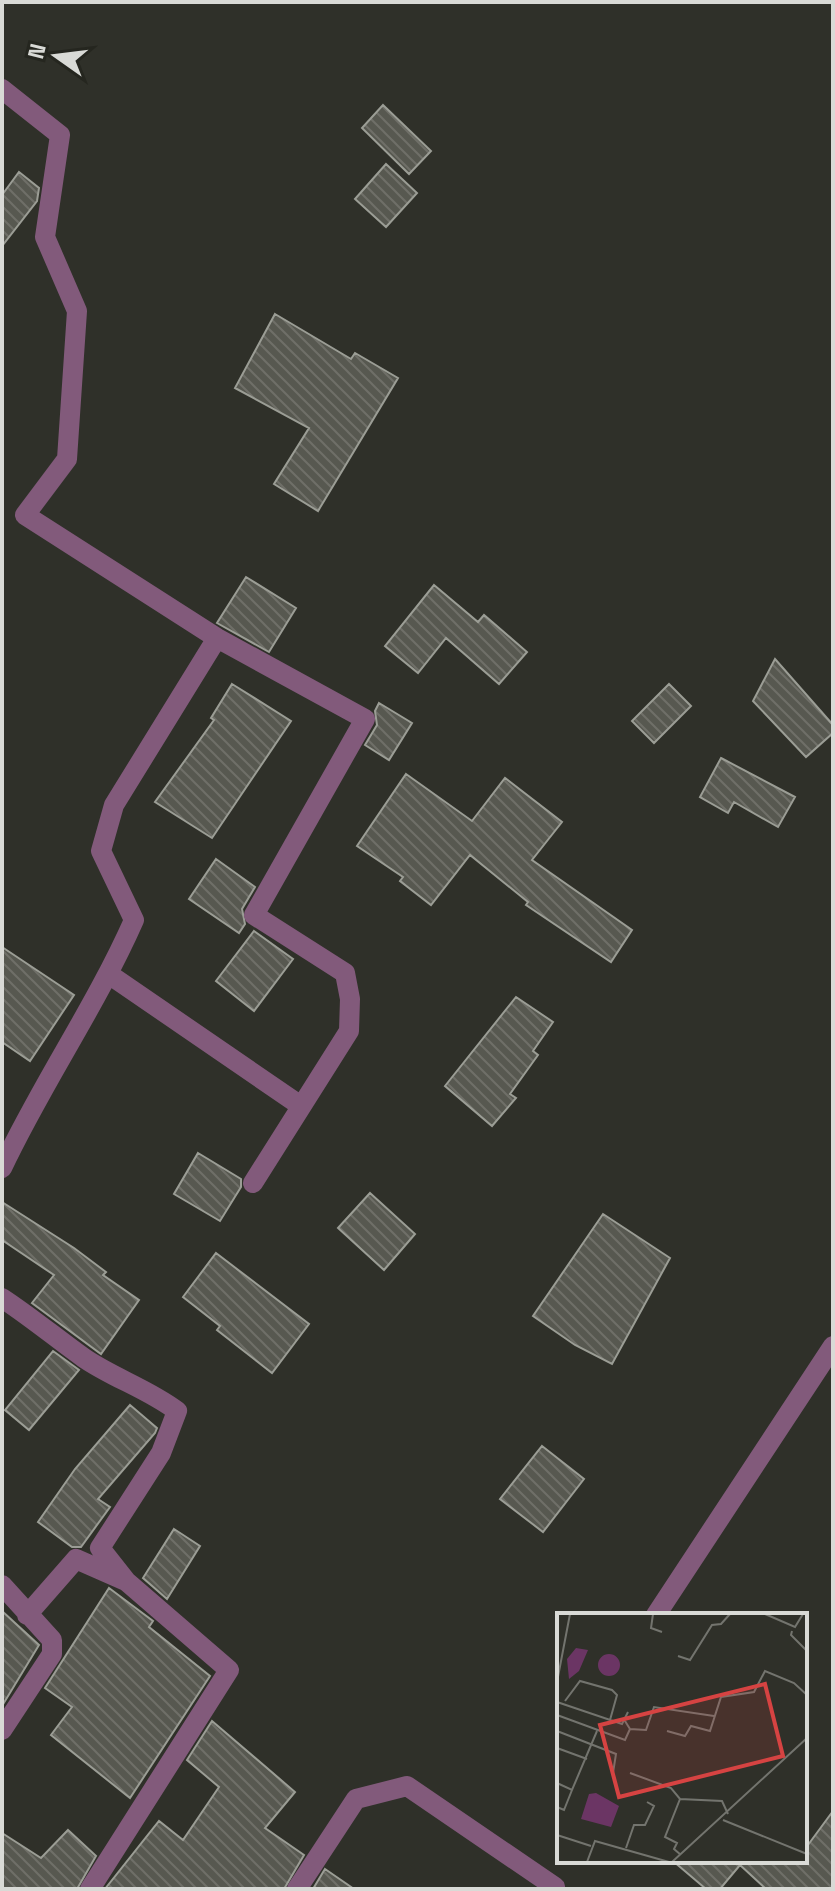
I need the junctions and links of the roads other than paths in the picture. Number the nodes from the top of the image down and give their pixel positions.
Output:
1 (2, 89) edge
2 (217, 638) junction
3 (110, 975) junction
4 (301, 1106) junction
5 (2, 1168) edge
6 (253, 1183) dead end
7 (2, 1298) edge
8 (833, 1346) edge
9 (126, 1581) junction
10 (2, 1585) edge
11 (657, 1613) edge
12 (27, 1615) junction
13 (2, 1730) edge
14 (555, 1887) edge
15 (90, 1889) edge
16 (297, 1889) edge

1 - 2 street
2 - 3 street
2 - 4 street
3 - 4 street
3 - 5 street
4 - 6 street
7 - 9 street
8 - 11 street
9 - 12 street
9 - 15 street
10 - 12 street
12 - 13 street
14 - 16 street

